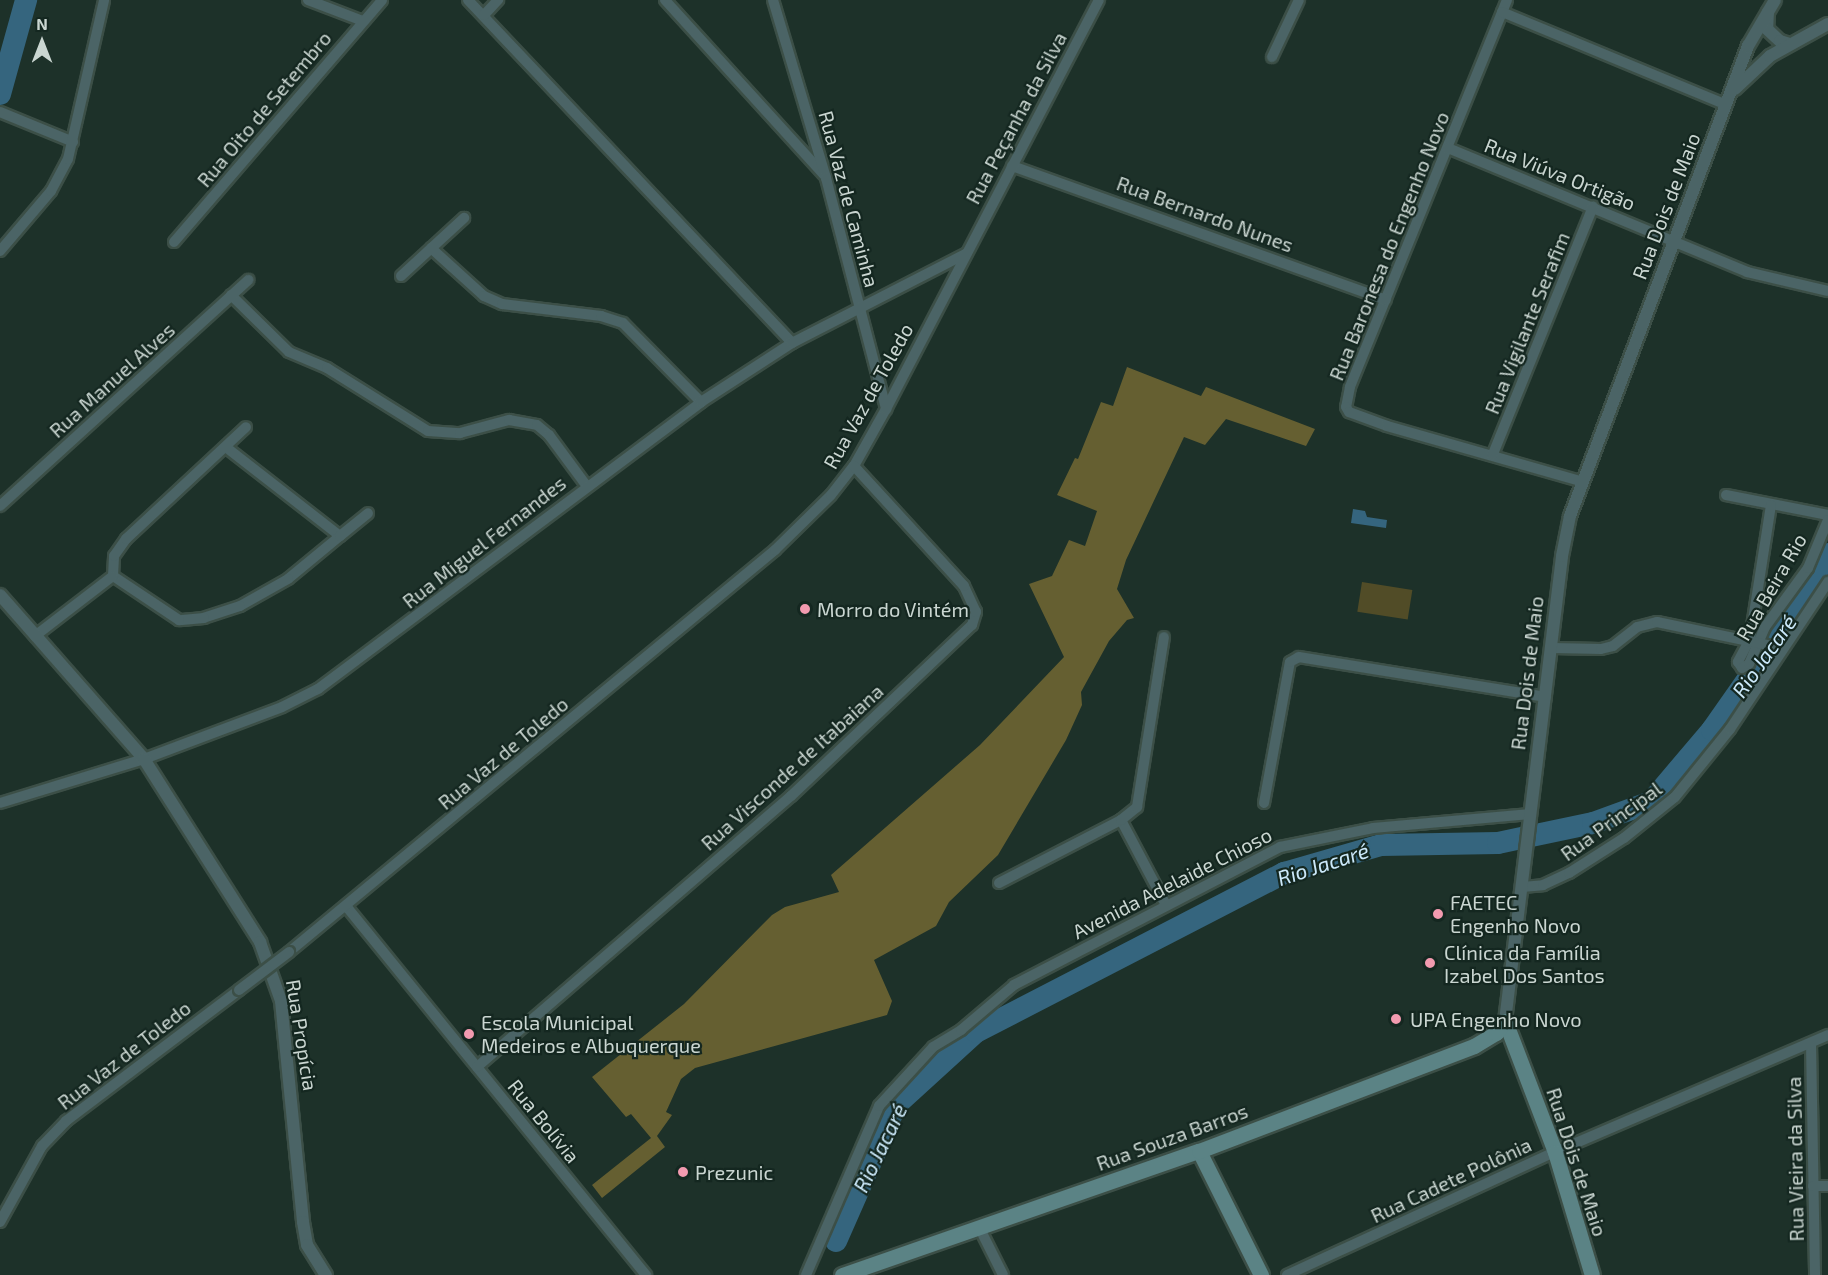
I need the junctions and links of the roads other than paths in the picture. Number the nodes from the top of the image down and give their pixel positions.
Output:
1 (104, 0) edge
2 (308, 0) edge
3 (382, 0) edge
4 (468, 0) edge
5 (498, 0) edge
6 (665, 0) edge
7 (773, 0) edge
8 (1099, 0) edge
9 (1299, 0) edge
10 (1507, 0) edge
11 (1772, 4) edge
12 (1502, 12) junction
13 (484, 15) junction
14 (363, 21) junction
15 (1828, 24) edge
16 (1790, 44) junction
17 (1272, 57) dead end
18 (1733, 92) junction
19 (1727, 105) junction
20 (0, 112) edge
21 (73, 142) junction
22 (1448, 148) junction
23 (1011, 166) junction
24 (826, 178) junction
25 (1593, 206) junction
26 (464, 218) dead end
27 (1675, 241) junction
28 (174, 242) dead end
29 (431, 248) junction
30 (0, 251) edge
31 (965, 254) junction
32 (401, 276) dead end
33 (248, 280) dead end
34 (1828, 291) edge
35 (231, 295) junction
36 (1386, 300) junction
37 (859, 308) junction
38 (792, 343) junction
39 (701, 402) junction
40 (886, 409) junction
41 (246, 427) dead end
42 (227, 448) junction
43 (1493, 454) junction
44 (854, 466) junction
45 (1583, 482) junction
46 (586, 485) junction
47 (1725, 495) dead end
48 (1771, 505) junction
49 (0, 507) edge
50 (368, 513) dead end
51 (1828, 517) edge
52 (340, 536) junction
53 (113, 576) junction
54 (1828, 582) edge
55 (0, 595) edge
56 (35, 636) junction
57 (1164, 637) dead end
58 (1756, 641) junction
59 (1778, 647) junction
60 (1553, 648) junction
61 (1742, 668) dead end
62 (1546, 697) junction
63 (144, 759) junction
64 (0, 802) edge
65 (1264, 803) dead end
66 (1530, 814) junction
67 (1121, 820) junction
68 (999, 883) dead end
69 (1522, 887) junction
70 (1165, 903) junction
71 (346, 906) junction
72 (1505, 1021) junction
73 (1828, 1035) edge
74 (1811, 1043) junction
75 (477, 1067) junction
76 (1199, 1150) junction
77 (1555, 1152) junction
78 (1813, 1186) junction
79 (1828, 1186) edge
80 (0, 1222) edge
81 (980, 1229) junction
82 (326, 1275) edge
83 (646, 1275) edge
84 (806, 1275) edge
85 (842, 1275) edge
86 (1003, 1275) edge
87 (1262, 1275) edge
88 (1287, 1275) edge
89 (1592, 1275) edge
90 (1815, 1275) edge

1 - 21 street
2 - 14 street
3 - 14 street, Rua Oito de Setembro
4 - 13 street
5 - 13 street
6 - 24 street
7 - 24 street, Rua Vaz de Caminha
8 - 23 street, Rua Peçanha da Silva
9 - 17 street
10 - 12 street, Rua Baronesa do Engenho Novo
11 - 16 street
11 - 18 street
12 - 19 street
12 - 22 street, Rua Baronesa do Engenho Novo
13 - 38 street
14 - 28 street, Rua Oito de Setembro
15 - 16 street
16 - 18 street
18 - 19 street, Rua Dois de Maio
19 - 27 street, Rua Dois de Maio
20 - 21 street
21 - 30 street
22 - 25 street, Rua Viúva Ortigão
22 - 36 street, Rua Baronesa do Engenho Novo
23 - 31 street, Rua Peçanha da Silva
23 - 36 street, Rua Bernardo Nunes
24 - 37 street, Rua Vaz de Caminha
25 - 27 street, Rua Viúva Ortigão
25 - 43 street, Rua Vigilante Serafim
26 - 29 street
27 - 34 street, Rua Viúva Ortigão
27 - 45 street, Rua Dois de Maio
29 - 32 street
29 - 39 street
31 - 37 street, Rua Miguel Fernandes
31 - 40 street, Rua Vaz de Toledo
33 - 35 street, Rua Manuel Alves
35 - 46 street
35 - 49 street, Rua Manuel Alves
36 - 43 street, Rua Baronesa do Engenho Novo
37 - 38 street, Rua Miguel Fernandes
37 - 40 street, Rua Vaz de Caminha
38 - 39 street, Rua Miguel Fernandes
39 - 46 street, Rua Miguel Fernandes
40 - 44 street, Rua Vaz de Toledo
41 - 42 street
42 - 52 street
42 - 53 street
43 - 45 street, Rua Baronesa do Engenho Novo
44 - 71 street, Rua Vaz de Toledo
44 - 75 street, Rua Visconde de Itabaiana
45 - 60 street, Rua Dois de Maio
46 - 63 street, Rua Miguel Fernandes
47 - 48 street
48 - 51 street
48 - 58 street
50 - 52 street
51 - 58 street, Rua Beira Rio
52 - 53 street
53 - 56 street
54 - 59 street, Rua Principal
55 - 56 street, Rua Propícia
56 - 63 street, Rua Propícia
57 - 67 street
58 - 59 street
58 - 60 street
58 - 61 street
59 - 69 street, Rua Principal
60 - 62 street, Rua Dois de Maio
62 - 65 street
62 - 66 street, Rua Dois de Maio
63 - 64 street, Rua Miguel Fernandes
63 - 82 street, Rua Propícia
66 - 69 street, Rua Dois de Maio
66 - 70 street, Avenida Adelaide Chioso
67 - 68 street
67 - 70 street
69 - 72 street, Rua Dois de Maio
70 - 84 street, Avenida Adelaide Chioso
71 - 75 street, Rua Bolívia
71 - 80 street, Rua Vaz de Toledo, bridge
72 - 76 main road, Rua Souza Barros
72 - 77 main road, Rua Dois de Maio
73 - 74 street, Rua Cadete Polônia
74 - 77 street, Rua Cadete Polônia
74 - 78 street, Rua Vieira da Silva
75 - 83 street, Rua Bolívia
76 - 81 main road, Rua Souza Barros
76 - 87 main road
77 - 88 street, Rua Cadete Polônia
77 - 89 main road, Rua Dois de Maio
78 - 79 street
78 - 90 street, Rua Vieira da Silva
81 - 85 main road, Rua Souza Barros
81 - 86 street

